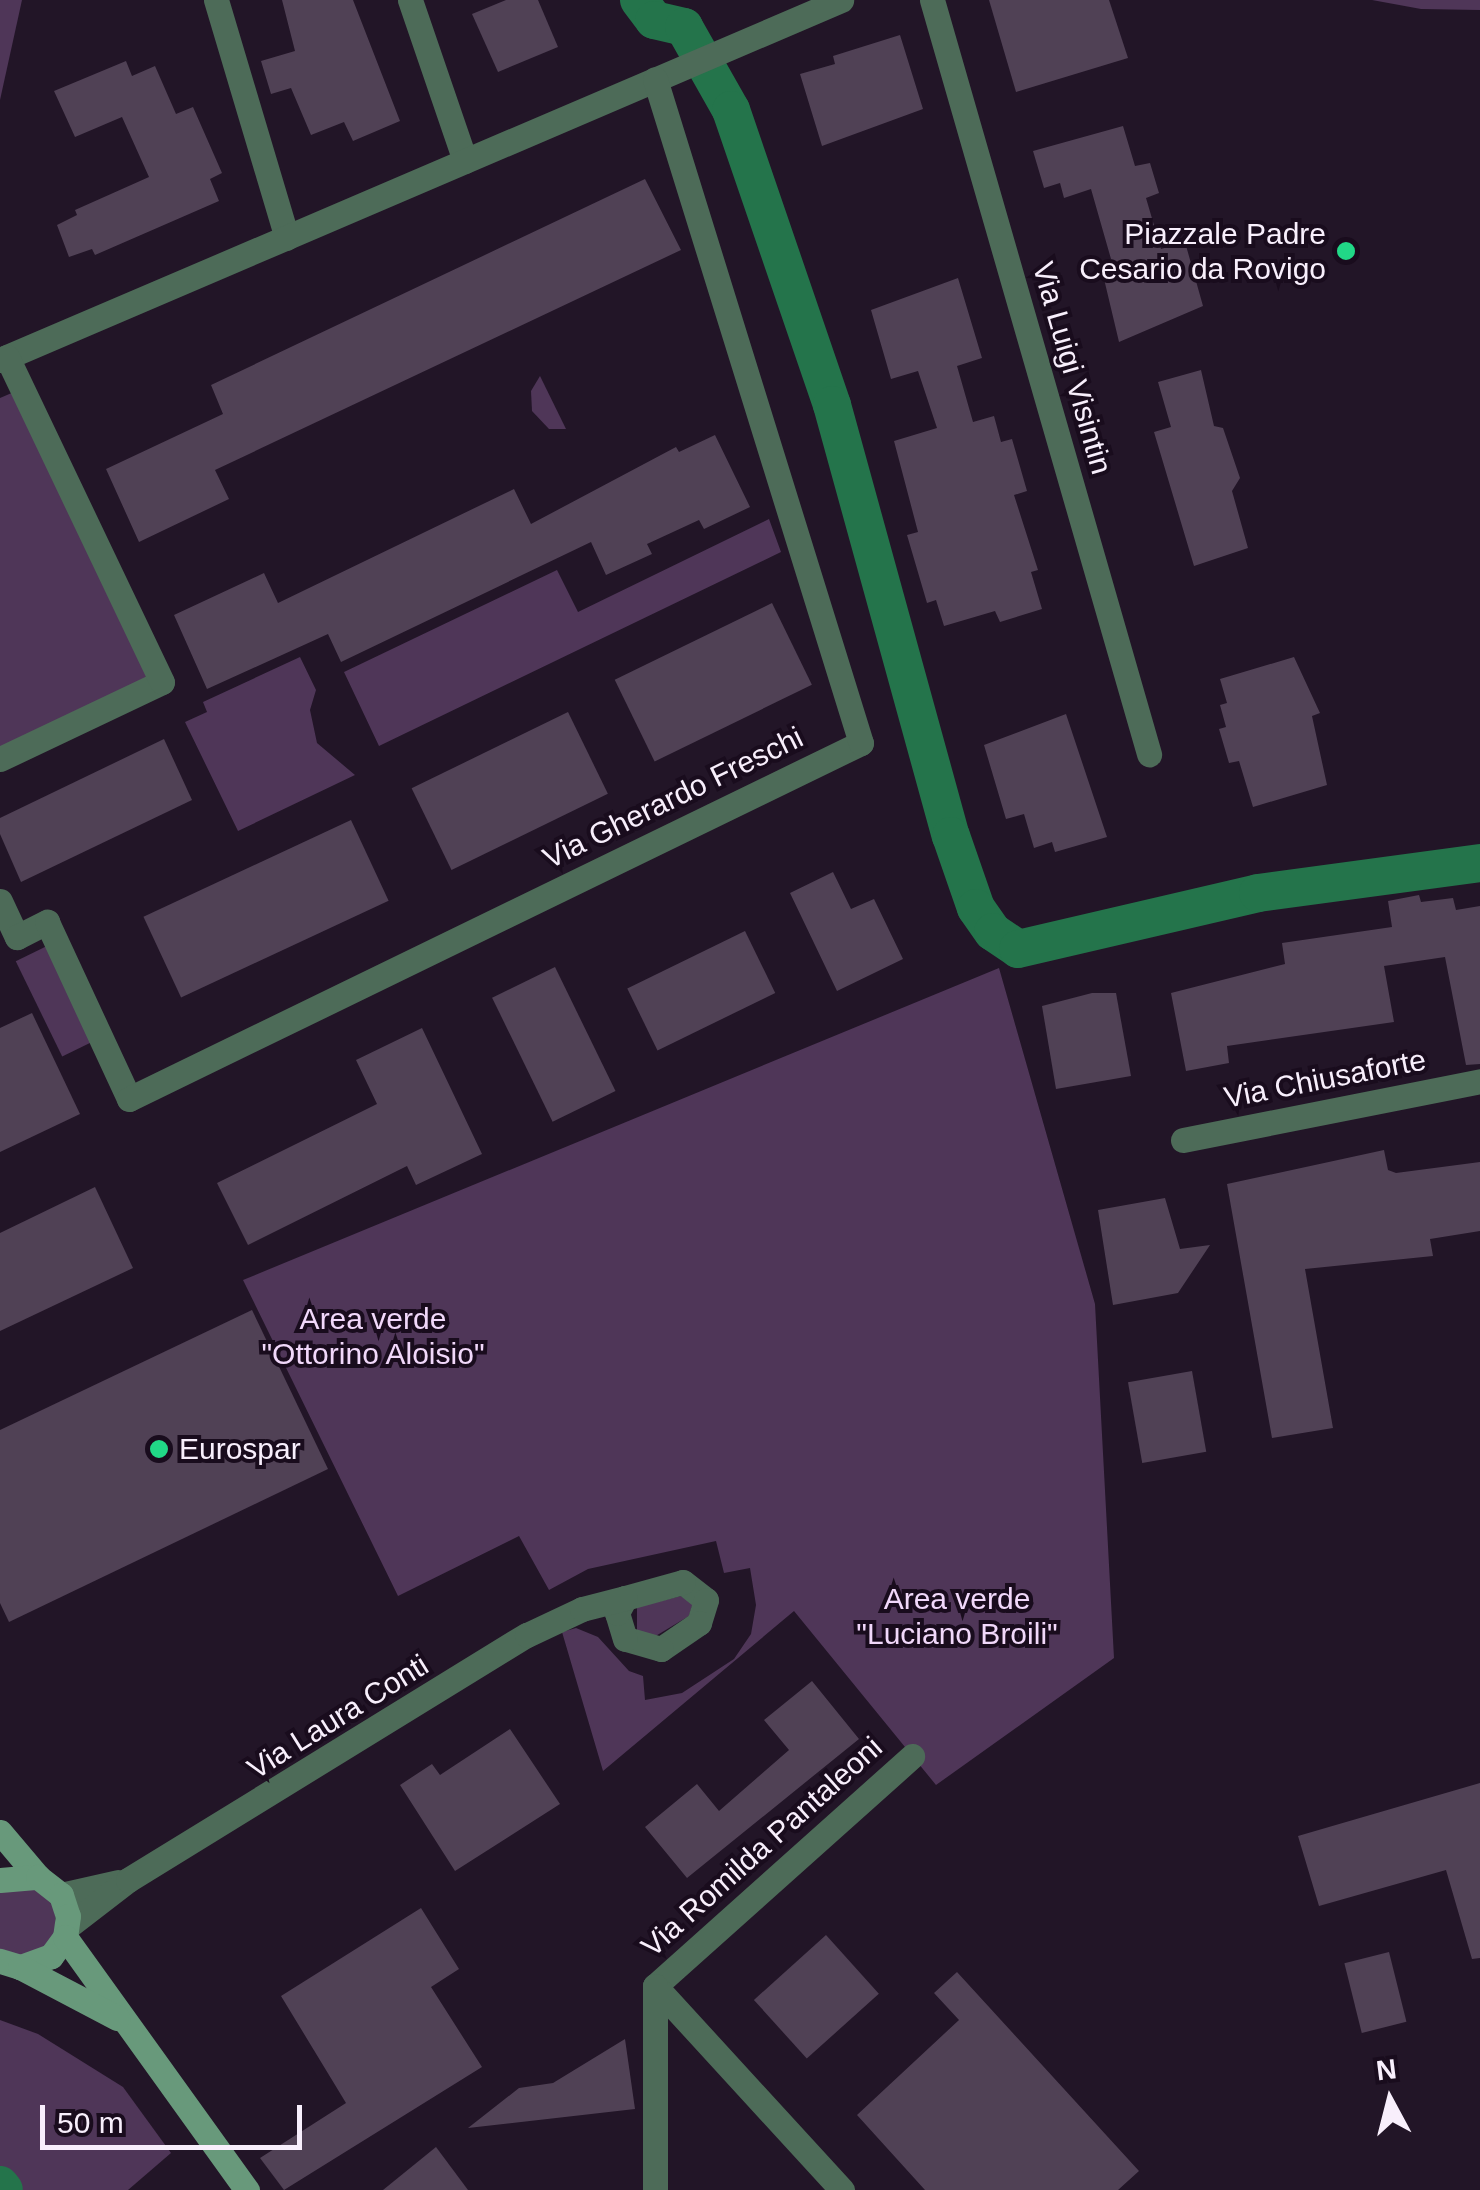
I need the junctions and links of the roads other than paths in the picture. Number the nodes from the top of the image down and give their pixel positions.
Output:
1 (216, 0) edge
2 (410, 0) edge
3 (841, 0) edge
4 (932, 0) edge
5 (793, 9) edge
6 (655, 79) junction
7 (465, 161) junction
8 (286, 238) junction
9 (3, 359) edge
10 (1150, 754) dead end
11 (0, 759) edge
12 (0, 901) edge
13 (1480, 1081) edge
14 (1183, 1140) dead end
15 (624, 1598) junction
16 (582, 1609) junction
17 (619, 1629) junction
18 (912, 1756) dead end
19 (0, 1832) edge
20 (38, 1877) junction
21 (0, 1880) edge
22 (128, 1880) junction
23 (61, 1896) junction
24 (66, 1932) junction
25 (10, 1964) edge
26 (656, 1986) junction
27 (119, 2019) junction
28 (247, 2190) edge
29 (655, 2190) edge
30 (842, 2190) edge

1 - 8 street
2 - 7 street
3 - 5 street
4 - 10 street, Via Luigi Visintin
5 - 6 street
6 - 7 street
6 - 12 street, Via Gherardo Freschi
7 - 8 street
8 - 9 street
9 - 11 street
13 - 14 street, Via Chiusaforte
15 - 16 street, Via Laura Conti
15 - 17 street
15 - 17 street, Via Laura Conti
16 - 17 street, Via Laura Conti
16 - 22 street, Via Laura Conti
18 - 26 street, Via Romilda Pantaleoni
19 - 20 main road
20 - 21 main road
20 - 23 main road
22 - 23 street, Via Laura Conti
22 - 24 street, Via Laura Conti
23 - 24 main road
24 - 25 main road
24 - 27 main road
25 - 27 main road
26 - 29 street
26 - 30 street
27 - 28 main road

